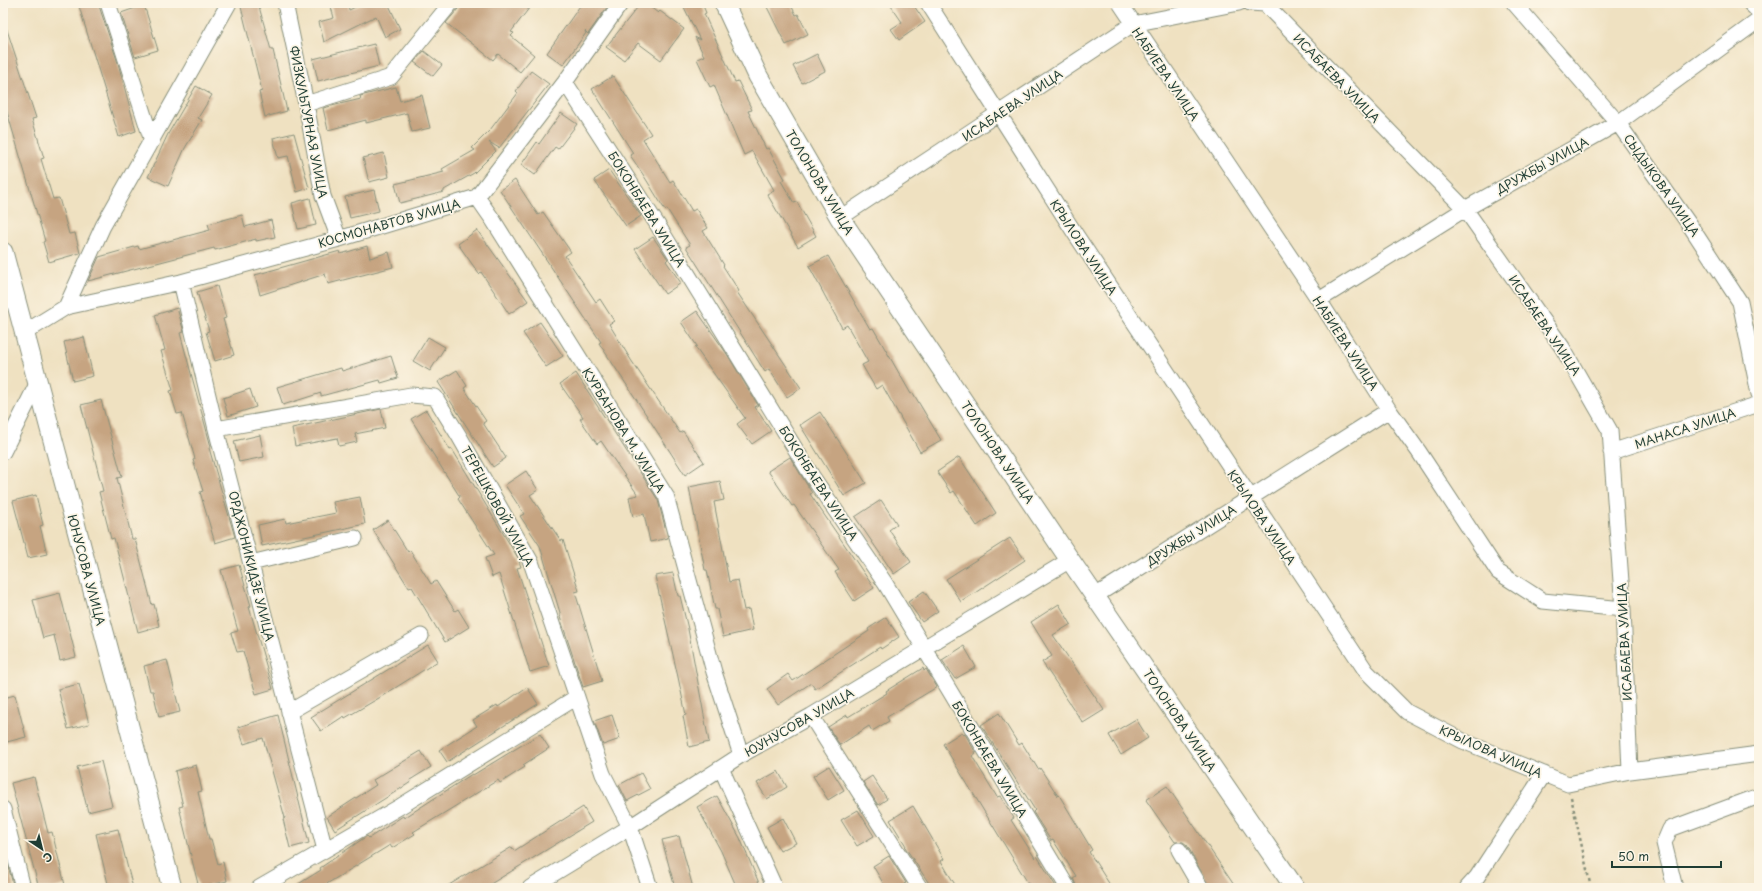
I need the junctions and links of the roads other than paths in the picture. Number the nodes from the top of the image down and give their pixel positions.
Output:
1 (108, 3) edge
2 (229, 3) edge
3 (285, 3) edge
4 (451, 3) edge
5 (621, 3) edge
6 (724, 3) edge
7 (928, 3) edge
8 (1120, 3) edge
9 (1239, 3) edge
10 (1250, 3) edge
11 (1514, 3) edge
12 (1750, 3) edge
13 (1759, 12) edge
14 (1759, 20) edge
15 (1133, 24) junction
16 (565, 82) junction
17 (306, 104) junction
18 (998, 114) junction
19 (1618, 122) junction
20 (152, 141) junction
21 (477, 197) junction
22 (1465, 209) junction
23 (840, 218) junction
24 (339, 239) junction
25 (3, 252) edge
26 (181, 282) junction
27 (1319, 300) junction
28 (66, 307) junction
29 (24, 333) junction
30 (37, 384) junction
31 (1759, 394) edge
32 (1759, 404) edge
33 (1389, 410) junction
34 (216, 429) junction
35 (3, 452) edge
36 (1611, 452) junction
37 (1250, 498) junction
38 (355, 538) dead end
39 (1070, 560) junction
40 (251, 562) junction
41 (1095, 596) junction
42 (1623, 610) junction
43 (421, 636) dead end
44 (923, 648) junction
45 (577, 697) junction
46 (289, 712) junction
47 (811, 716) junction
48 (1759, 754) edge
49 (741, 756) junction
50 (721, 768) junction
51 (1630, 771) junction
52 (1544, 774) junction
53 (1759, 796) edge
54 (3, 809) edge
55 (630, 827) junction
56 (325, 850) junction
57 (1179, 850) dead end
58 (549, 883) edge
59 (23, 888) edge
60 (172, 888) edge
61 (259, 888) edge
62 (530, 888) edge
63 (650, 888) edge
64 (775, 888) edge
65 (920, 888) edge
66 (1068, 888) edge
67 (1201, 888) edge
68 (1295, 888) edge
69 (1467, 888) edge
70 (1675, 888) edge

1 - 20 street
2 - 20 street
3 - 17 street, ФИЗКУЛЬТУРНАЯ УЛИЦА
4 - 17 street
5 - 16 street
6 - 23 main road, ТОЛОНОВА УЛИЦА
7 - 18 street, КРЫЛОВА УЛИЦА
8 - 15 street, НАБИЕВА УЛИЦА
9 - 15 street, ИСАБАЕВА УЛИЦА
10 - 22 street, ИСАБАЕВА УЛИЦА
11 - 19 street, СЫДЫКОВА УЛИЦА
12 - 13 street
14 - 19 street, ДРУЖБЫ УЛИЦА
15 - 18 street, ИСАБАЕВА УЛИЦА
15 - 27 street, НАБИЕВА УЛИЦА
16 - 21 street
16 - 44 street, БОКОНБАЕВА УЛИЦА
17 - 24 street, ФИЗКУЛЬТУРНАЯ УЛИЦА
18 - 23 street, ИСАБАЕВА УЛИЦА
18 - 37 street, КРЫЛОВА УЛИЦА
19 - 22 street, ДРУЖБЫ УЛИЦА
19 - 31 street, СЫДЫКОВА УЛИЦА
20 - 28 street
21 - 24 street, КОСМОНАВТОВ УЛИЦА
21 - 49 street, КУРБАНОВА М. УЛИЦА
22 - 27 street, ДРУЖБЫ УЛИЦА
22 - 36 street, ИСАБАЕВА УЛИЦА
23 - 39 main road, ТОЛОНОВА УЛИЦА
24 - 26 street, КОСМОНАВТОВ УЛИЦА
25 - 29 main road, ЮНУСОВА УЛИЦА
26 - 28 street, КОСМОНАВТОВ УЛИЦА
26 - 34 street, ОРДЖОНИКИДЗЕ УЛИЦА
27 - 33 street, НАБИЕВА УЛИЦА
28 - 29 street, КОСМОНАВТОВ УЛИЦА
29 - 30 main road, ЮНУСОВА УЛИЦА
30 - 35 street
30 - 60 main road, ЮНУСОВА УЛИЦА
32 - 36 street, МАНАСА УЛИЦА
33 - 37 street, ДРУЖБЫ УЛИЦА
33 - 42 street, НАБИЕВА УЛИЦА
34 - 40 street, ОРДЖОНИКИДЗЕ УЛИЦА
34 - 45 street, ТЕРЕШКОВОЙ УЛИЦА
36 - 42 street, ИСАБАЕВА УЛИЦА
37 - 41 street, ДРУЖБЫ УЛИЦА
37 - 52 street, КРЫЛОВА УЛИЦА
38 - 40 street
39 - 41 main road, ТОЛОНОВА УЛИЦА
39 - 44 street, ЮУНУСОВА УЛИЦА
40 - 46 street, ОРДЖОНИКИДЗЕ УЛИЦА
41 - 68 main road, ТОЛОНОВА УЛИЦА
42 - 51 street, ИСАБАЕВА УЛИЦА
43 - 46 street
44 - 47 street, ЮУНУСОВА УЛИЦА
44 - 66 street, БОКОНБАЕВА УЛИЦА
45 - 55 street, ТЕРЕШКОВОЙ УЛИЦА
45 - 56 street
46 - 56 street, ОРДЖОНИКИДЗЕ УЛИЦА
47 - 49 street, ЮУНУСОВА УЛИЦА
47 - 65 street
48 - 51 street
49 - 50 street, ЮУНУСОВА УЛИЦА
50 - 55 street, ЮУНУСОВА УЛИЦА
50 - 64 street
51 - 52 street, КРЫЛОВА УЛИЦА
52 - 69 street
53 - 70 street
54 - 59 street
55 - 58 street, ЮУНУСОВА УЛИЦА
55 - 63 street, ТЕРЕШКОВОЙ УЛИЦА
56 - 61 street
57 - 67 street
58 - 62 street, ЮУНУСОВА УЛИЦА

